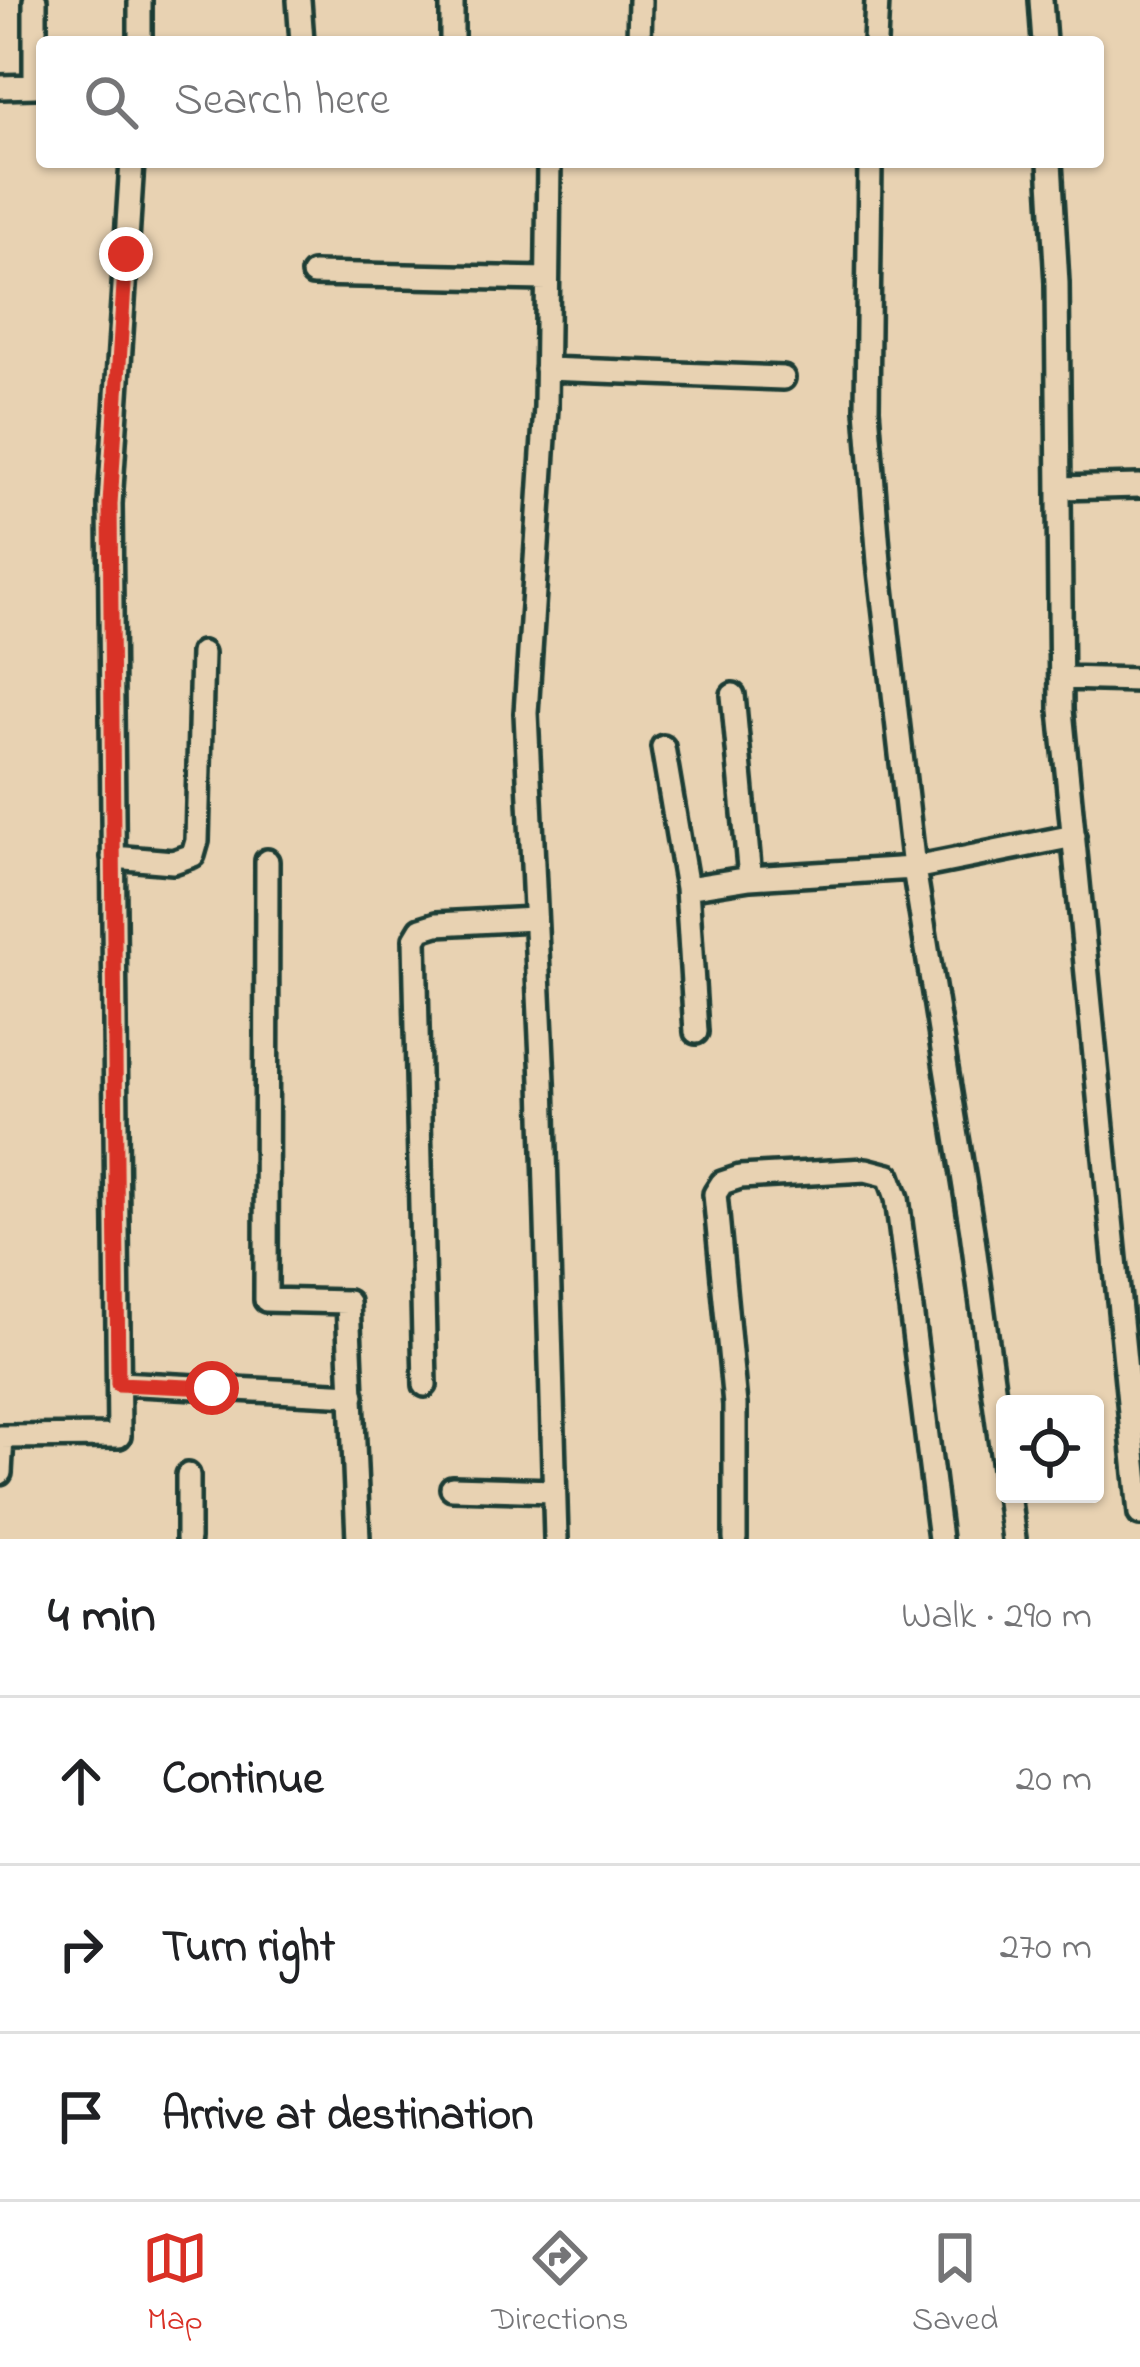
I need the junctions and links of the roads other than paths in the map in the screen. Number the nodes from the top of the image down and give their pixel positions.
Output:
1 (35, 0) edge
2 (140, 0) edge
3 (299, 0) edge
4 (452, 0) edge
5 (640, 0) edge
6 (877, 0) edge
7 (1041, 0) edge
8 (140, 36) edge
9 (302, 36) edge
10 (452, 36) edge
11 (639, 36) edge
12 (875, 36) edge
13 (1043, 36) edge
14 (0, 88) edge
15 (132, 168) edge
16 (549, 168) edge
17 (870, 168) edge
18 (1050, 168) edge
19 (313, 274) dead end
20 (547, 279) junction
21 (546, 369) junction
22 (783, 377) dead end
23 (1140, 486) edge
24 (1059, 488) junction
25 (202, 653) dead end
26 (1061, 678) junction
27 (1140, 680) edge
28 (733, 695) dead end
29 (664, 747) dead end
30 (1074, 836) junction
31 (113, 857) junction
32 (267, 861) dead end
33 (914, 868) junction
34 (751, 878) junction
35 (687, 888) junction
36 (534, 919) junction
37 (696, 1032) dead end
38 (118, 1384) junction
39 (425, 1385) dead end
40 (353, 1395) junction
41 (996, 1408) edge
42 (1, 1437) edge
43 (0, 1473) edge
44 (188, 1475) dead end
45 (452, 1488) dead end
46 (554, 1491) junction
47 (1009, 1503) edge
48 (1140, 1514) edge
49 (188, 1539) edge
50 (358, 1539) edge
51 (556, 1539) edge
52 (735, 1539) edge
53 (940, 1539) edge
54 (1014, 1539) edge

1 - 14 street
2 - 8 street
3 - 9 street
4 - 10 street
5 - 11 street
6 - 12 street
7 - 13 street
15 - 31 street
16 - 20 street
17 - 33 street
18 - 24 street
19 - 20 street
20 - 21 street
21 - 22 street
21 - 36 street
23 - 24 street
24 - 26 street
25 - 31 street
26 - 27 street
26 - 30 street
28 - 34 street
29 - 35 street
30 - 33 street
30 - 48 street
31 - 38 street
32 - 40 street
33 - 34 street
33 - 41 street
34 - 35 street
35 - 37 street
36 - 39 street
36 - 46 street
38 - 40 street
38 - 42 street
40 - 50 street
42 - 43 street
44 - 49 street
45 - 46 street
46 - 51 street
47 - 54 street
52 - 53 street

